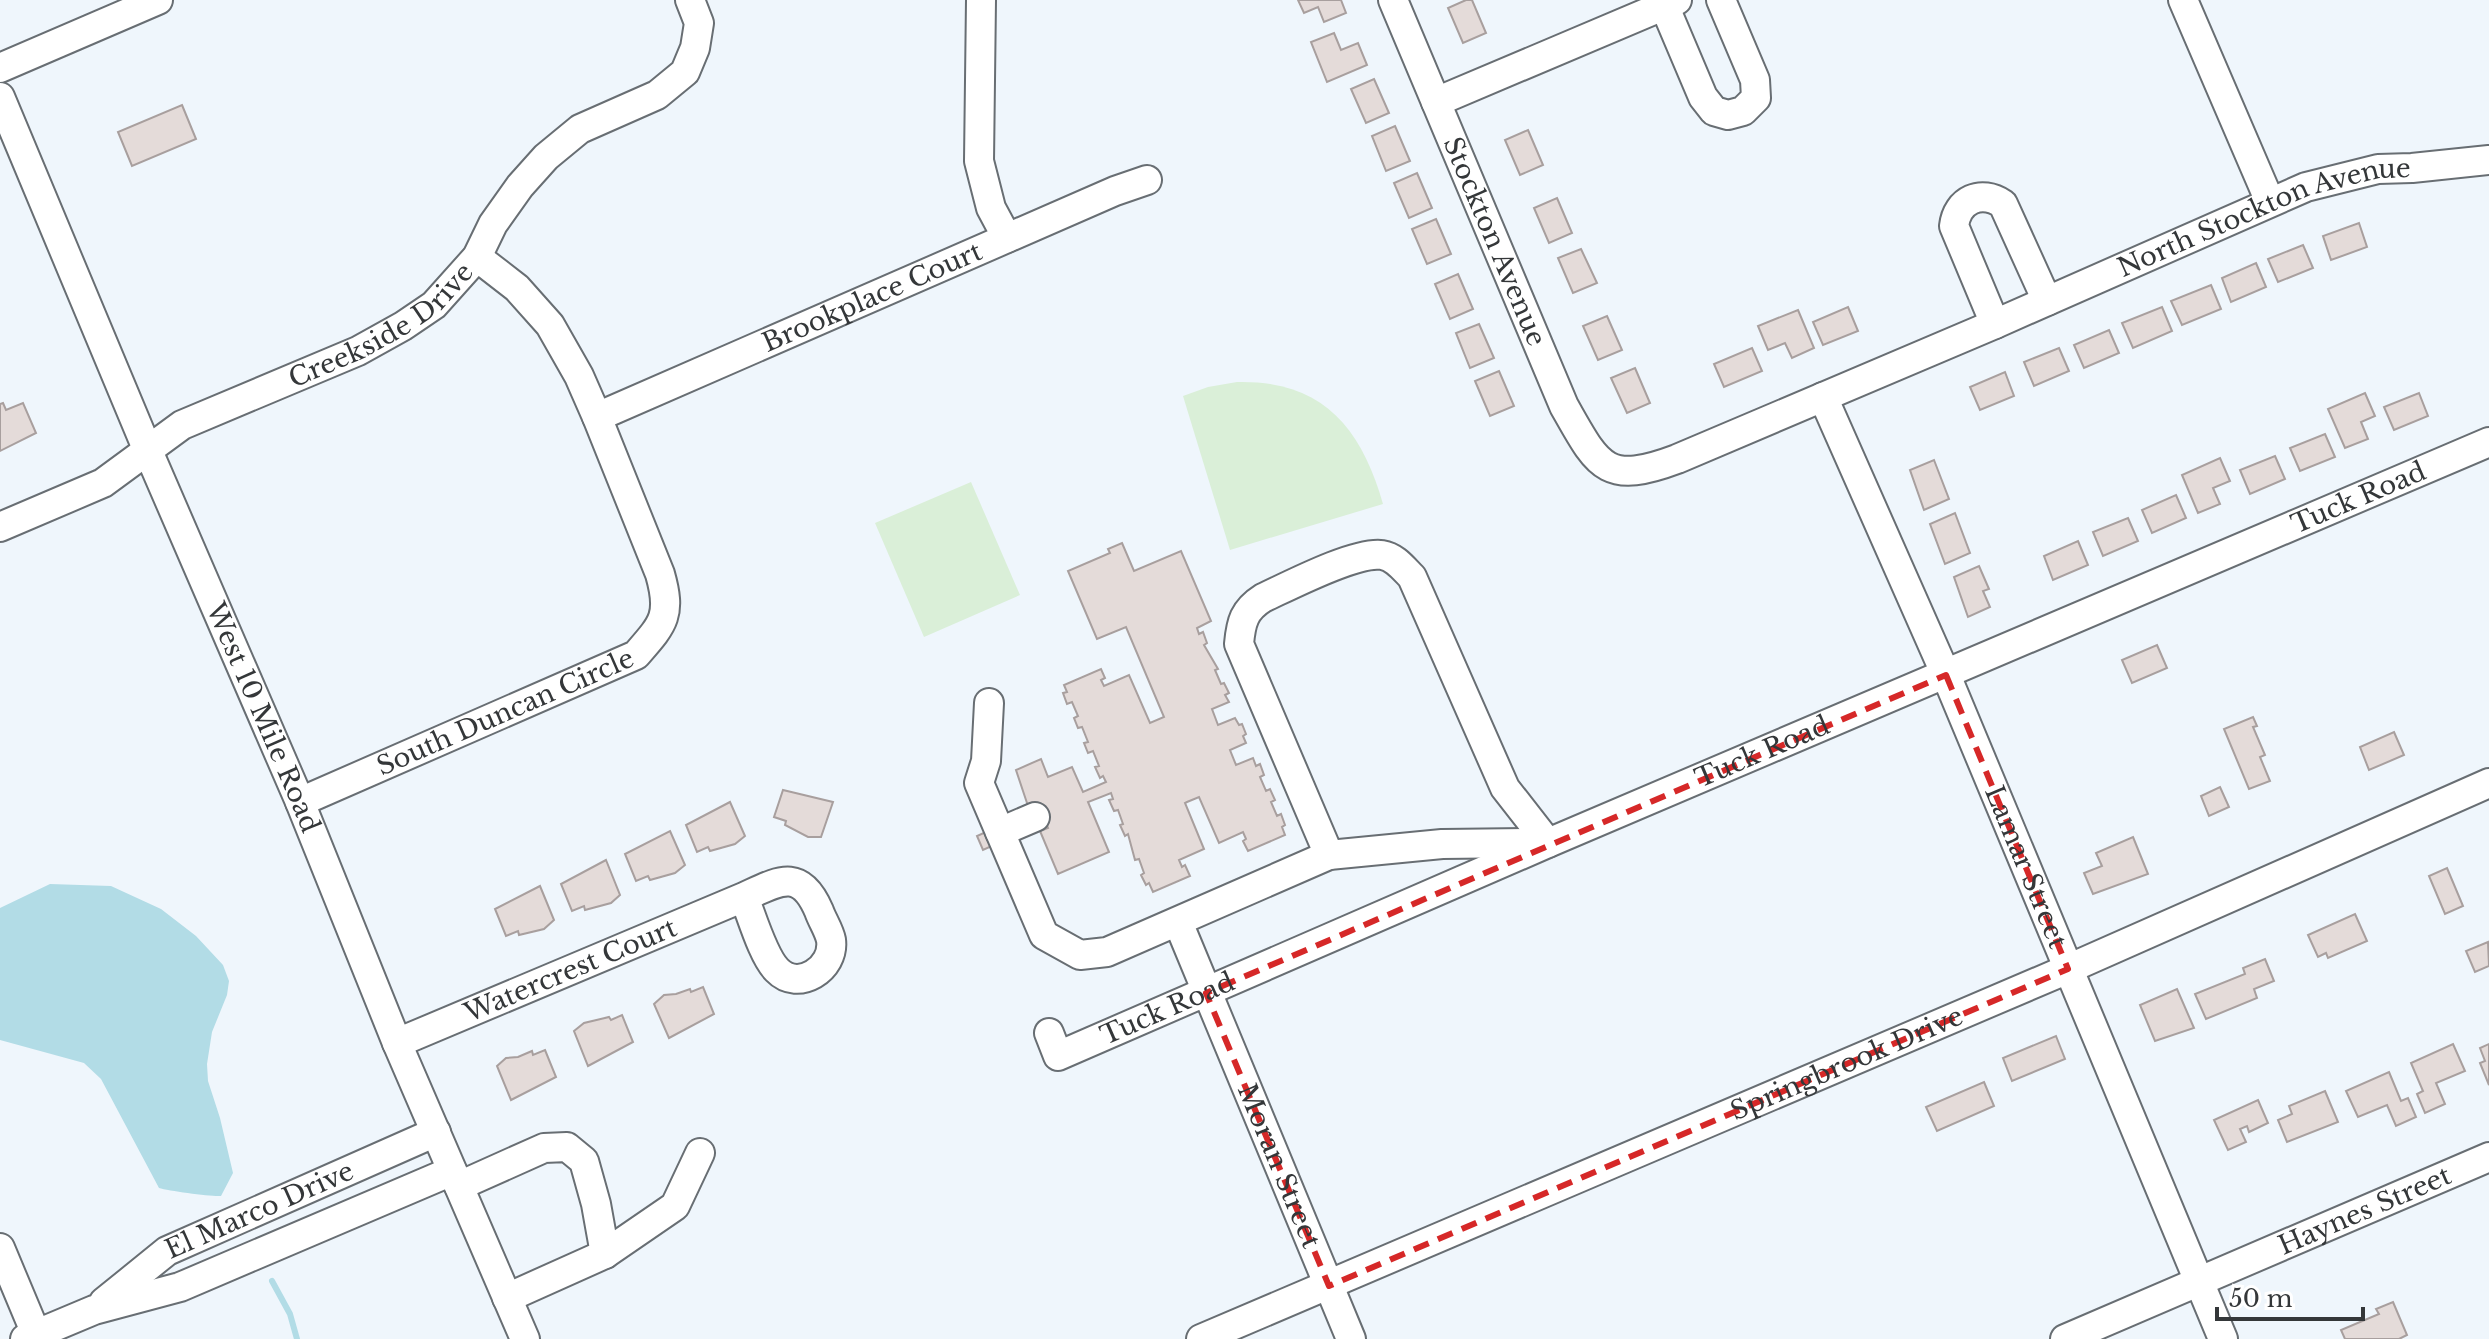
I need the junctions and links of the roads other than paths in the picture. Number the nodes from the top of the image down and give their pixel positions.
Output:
1 (158, 0) edge
2 (690, 0) edge
3 (981, 0) edge
4 (1393, 0) edge
5 (1721, 0) edge
6 (2183, 0) edge
7 (1670, 3) edge
8 (0, 68) edge
9 (0, 97) edge
10 (1436, 102) junction
11 (2489, 160) edge
12 (1147, 180) dead end
13 (2270, 202) junction
14 (1007, 238) junction
15 (477, 257) junction
16 (2047, 301) junction
17 (1995, 324) junction
18 (1823, 397) junction
19 (597, 417) junction
20 (2489, 442) edge
21 (148, 451) junction
22 (1615, 469) joint
23 (0, 527) edge
24 (1946, 675) junction
25 (989, 703) dead end
26 (2489, 783) edge
27 (300, 802) junction
28 (1035, 817) dead end
29 (1000, 832) junction
30 (1548, 843) junction
31 (1329, 855) junction
32 (744, 897) dead end
33 (1178, 922) junction
34 (2068, 969) junction
35 (1206, 993) junction
36 (1049, 1033) dead end
37 (397, 1043) junction
38 (436, 1132) junction
39 (700, 1153) dead end
40 (2489, 1157) edge
41 (456, 1178) junction
42 (0, 1248) edge
43 (605, 1254) junction
44 (2200, 1281) junction
45 (1329, 1286) junction
46 (507, 1298) junction
47 (94, 1310) junction
48 (31, 1337) edge
49 (525, 1339) edge
50 (1201, 1339) edge
51 (1351, 1339) edge
52 (2065, 1339) edge
53 (2223, 1339) edge

1 - 8 street
2 - 15 street, Creekside Drive
3 - 14 street
4 - 10 street, Stockton Avenue
5 - 7 street
6 - 13 street
7 - 10 street
9 - 21 street, West 10 Mile Road
10 - 22 street, Stockton Avenue
11 - 13 street, North Stockton Avenue
12 - 14 street, Brookplace Court
13 - 16 street, North Stockton Avenue
14 - 19 street, Brookplace Court
15 - 19 street, South Duncan Circle
15 - 21 street, Creekside Drive
16 - 17 street, North Stockton Avenue
16 - 17 street
17 - 18 street, North Stockton Avenue
18 - 22 street, North Stockton Avenue
18 - 24 street, Lamar Street
19 - 27 street, South Duncan Circle
20 - 24 street, Tuck Road
21 - 23 street, Creekside Drive
21 - 27 street, West 10 Mile Road
24 - 30 street, Tuck Road
24 - 34 street, Lamar Street
25 - 29 street
26 - 34 street, Springbrook Drive
27 - 37 street, West 10 Mile Road
28 - 29 street
29 - 33 street
30 - 31 street
30 - 31 street
30 - 35 street, Tuck Road
31 - 33 street
32 - 37 street, Watercrest Court
33 - 35 street, Moran Street
34 - 44 street, Lamar Street
34 - 45 street, Springbrook Drive
35 - 36 street, Tuck Road
35 - 45 street, Moran Street
37 - 38 street, West 10 Mile Road
38 - 41 street, West 10 Mile Road
38 - 47 street, El Marco Drive
39 - 43 street
40 - 44 street, Haynes Street
41 - 43 street, El Marco Drive
41 - 46 street, West 10 Mile Road
41 - 47 street, El Marco Drive
42 - 48 street
43 - 46 street
44 - 52 street, Haynes Street
44 - 53 street, Lamar Street
45 - 50 street, Springbrook Drive
45 - 51 street, Moran Street
46 - 49 street, West 10 Mile Road
47 - 48 street, El Marco Drive

